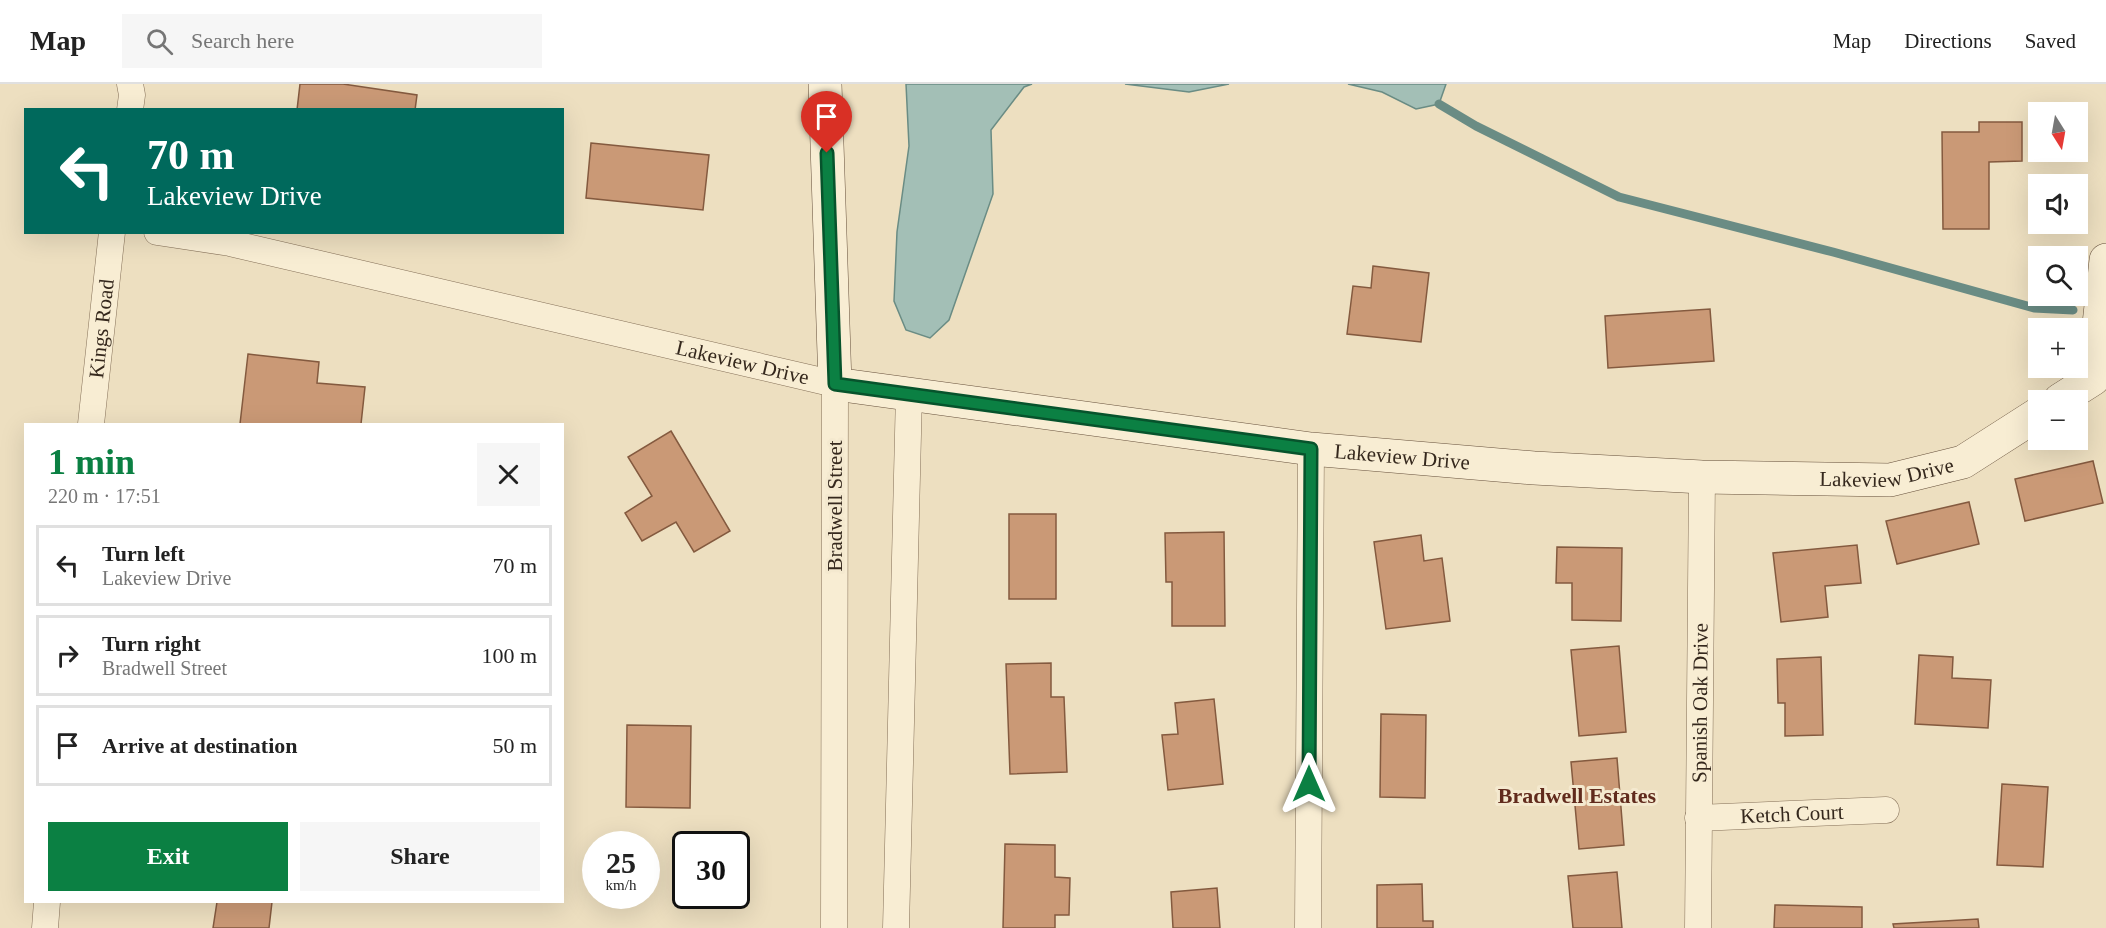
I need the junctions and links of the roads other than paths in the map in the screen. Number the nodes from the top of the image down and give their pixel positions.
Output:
1 (130, 84) edge
2 (825, 84) edge
3 (130, 108) edge
4 (112, 234) edge
5 (170, 234) edge
6 (2106, 260) edge
7 (835, 384) junction
8 (2076, 390) edge
9 (909, 393) junction
10 (2028, 420) edge
11 (91, 423) edge
12 (1311, 449) junction
13 (1702, 477) junction
14 (1886, 810) dead end
15 (1698, 818) junction
16 (47, 903) edge
17 (45, 928) edge
18 (834, 928) edge
19 (896, 928) edge
20 (1308, 928) edge
21 (1698, 928) edge

1 - 3 street
2 - 7 street, Bradwell Street
4 - 11 street, Kings Road
5 - 7 street, Lakeview Drive
6 - 8 street
7 - 9 street, Lakeview Drive
7 - 18 street, Bradwell Street
9 - 12 street, Lakeview Drive
9 - 19 street
10 - 13 street, Lakeview Drive
12 - 13 street, Lakeview Drive
12 - 20 street
13 - 15 street, Spanish Oak Drive
14 - 15 street, Ketch Court
15 - 21 street, Spanish Oak Drive
16 - 17 street

